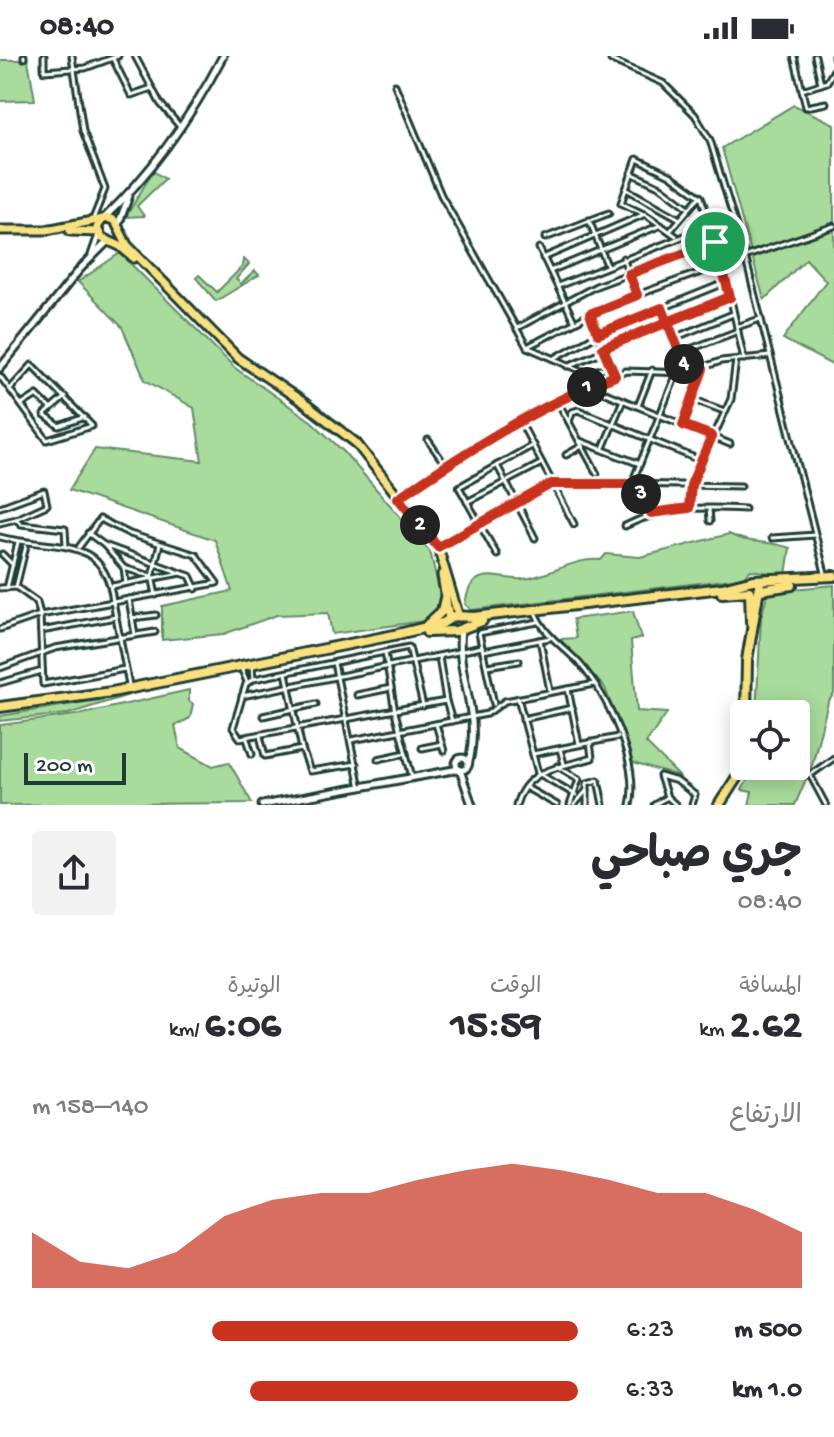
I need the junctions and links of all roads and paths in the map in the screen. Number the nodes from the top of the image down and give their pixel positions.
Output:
1 (44, 56) edge
2 (72, 56) edge
3 (118, 56) edge
4 (135, 56) edge
5 (223, 56) edge
6 (794, 56) edge
7 (815, 56) edge
8 (113, 59) junction
9 (611, 60) dead end
10 (73, 69) junction
11 (834, 70) edge
12 (821, 84) junction
13 (395, 85) dead end
14 (152, 88) junction
15 (802, 90) junction
16 (826, 103) dead end
17 (181, 128) junction
18 (631, 173) junction
19 (133, 188) junction
20 (626, 189) junction
21 (700, 196) junction
22 (689, 208) junction
23 (609, 213) dead end
24 (645, 214) junction
25 (680, 219) junction
26 (589, 220) junction
27 (99, 221) junction
28 (662, 225) junction
29 (119, 226) junction
30 (710, 226) junction
31 (834, 226) edge
32 (0, 231) edge
33 (670, 231) junction
34 (98, 233) junction
35 (594, 235) junction
36 (739, 235) junction
37 (676, 236) junction
38 (545, 238) dead end
39 (109, 240) junction
40 (715, 242) junction
41 (539, 248) dead end
42 (601, 249) junction
43 (92, 256) junction
44 (745, 256) junction
45 (543, 258) junction
46 (623, 258) junction
47 (723, 264) junction
48 (607, 265) junction
49 (550, 271) junction
50 (629, 274) junction
51 (727, 282) junction
52 (558, 286) junction
53 (637, 295) junction
54 (730, 297) junction
55 (565, 302) junction
56 (662, 308) junction
57 (590, 314) junction
58 (734, 314) junction
59 (761, 318) junction
60 (575, 322) junction
61 (668, 322) junction
62 (517, 328) junction
63 (737, 329) junction
64 (598, 334) junction
65 (674, 338) junction
66 (527, 347) junction
67 (603, 348) junction
68 (680, 353) junction
69 (770, 356) junction
70 (553, 359) junction
71 (744, 359) junction
72 (736, 360) junction
73 (568, 366) junction
74 (611, 366) junction
75 (0, 368) edge
76 (703, 369) junction
77 (652, 370) junction
78 (677, 373) junction
79 (687, 373) junction
80 (0, 376) edge
81 (615, 376) junction
82 (588, 386) junction
83 (11, 388) junction
84 (65, 397) junction
85 (692, 399) junction
86 (557, 400) junction
87 (623, 400) junction
88 (22, 405) junction
89 (638, 406) junction
90 (51, 409) junction
91 (724, 411) junction
92 (660, 415) junction
93 (45, 417) junction
94 (85, 417) junction
95 (519, 420) junction
96 (569, 422) junction
97 (36, 424) junction
98 (613, 425) junction
99 (683, 425) junction
100 (712, 436) junction
101 (428, 440) dead end
102 (579, 440) junction
103 (650, 440) junction
104 (730, 444) dead end
105 (533, 445) junction
106 (582, 446) junction
107 (603, 449) junction
108 (566, 455) dead end
109 (702, 461) junction
110 (542, 463) junction
111 (640, 464) junction
112 (497, 465) junction
113 (446, 466) junction
114 (597, 474) dead end
115 (505, 482) junction
116 (553, 484) junction
117 (636, 484) junction
118 (691, 485) junction
119 (741, 486) dead end
120 (398, 498) junction
121 (467, 502) junction
122 (516, 503) junction
123 (0, 507) edge
124 (689, 508) junction
125 (709, 508) junction
126 (745, 509) dead end
127 (651, 513) junction
128 (16, 519) junction
129 (710, 521) dead end
130 (0, 523) edge
131 (479, 524) junction
132 (574, 524) dead end
133 (625, 526) dead end
134 (88, 533) junction
135 (815, 535) junction
136 (0, 537) edge
137 (535, 538) dead end
138 (772, 538) dead end
139 (18, 542) junction
140 (26, 544) junction
141 (160, 544) junction
142 (104, 545) junction
143 (66, 546) junction
144 (79, 547) junction
145 (438, 547) junction
146 (1, 554) edge
147 (497, 555) dead end
148 (14, 558) junction
149 (154, 563) junction
150 (13, 565) junction
151 (124, 568) junction
152 (181, 573) junction
153 (152, 578) junction
154 (831, 578) edge
155 (126, 583) junction
156 (112, 586) junction
157 (16, 587) junction
158 (0, 588) edge
159 (7, 588) junction
160 (755, 588) junction
161 (196, 589) junction
162 (446, 594) junction
163 (156, 596) junction
164 (129, 599) junction
165 (113, 602) junction
166 (40, 615) junction
167 (156, 615) dead end
168 (536, 615) junction
169 (116, 617) junction
170 (132, 618) junction
171 (461, 623) junction
172 (450, 625) junction
173 (424, 627) junction
174 (0, 629) edge
175 (41, 631) junction
176 (155, 632) dead end
177 (135, 635) junction
178 (118, 637) junction
179 (550, 638) junction
180 (540, 640) junction
181 (482, 649) junction
182 (461, 651) junction
183 (385, 652) junction
184 (41, 653) junction
185 (439, 656) junction
186 (414, 660) junction
187 (519, 661) dead end
188 (334, 663) junction
189 (388, 666) junction
190 (248, 667) junction
191 (486, 667) junction
192 (0, 668) edge
193 (125, 669) junction
194 (42, 671) junction
195 (286, 673) junction
196 (337, 676) junction
197 (253, 679) junction
198 (247, 682) junction
199 (0, 683) edge
200 (595, 684) junction
201 (289, 686) junction
202 (391, 688) junction
203 (568, 689) junction
204 (130, 690) junction
205 (550, 693) junction
206 (357, 695) dead end
207 (242, 696) junction
208 (518, 698) junction
209 (747, 700) edge
210 (446, 701) junction
211 (316, 704) dead end
212 (494, 704) dead end
213 (423, 706) junction
214 (572, 708) junction
215 (293, 709) junction
216 (0, 710) edge
217 (395, 712) junction
218 (263, 716) dead end
219 (474, 716) junction
220 (523, 719) junction
221 (347, 720) junction
222 (452, 721) junction
223 (436, 724) junction
224 (298, 728) junction
225 (401, 731) junction
226 (260, 736) junction
227 (618, 737) junction
228 (247, 739) junction
229 (352, 740) junction
230 (590, 742) junction
231 (472, 743) junction
232 (442, 744) junction
233 (579, 744) junction
234 (422, 748) dead end
235 (560, 748) junction
236 (302, 749) junction
237 (444, 751) dead end
238 (406, 753) junction
239 (252, 754) dead end
240 (533, 754) junction
241 (834, 758) edge
242 (378, 759) dead end
243 (458, 760) junction
244 (356, 764) junction
245 (564, 764) junction
246 (557, 766) junction
247 (463, 768) junction
248 (444, 770) junction
249 (538, 773) junction
250 (412, 777) junction
251 (735, 780) edge
252 (525, 787) junction
253 (360, 788) junction
254 (587, 790) junction
255 (576, 795) junction
256 (667, 797) junction
257 (262, 805) edge
258 (472, 805) edge
259 (516, 805) edge
260 (557, 805) edge
261 (572, 805) edge
262 (587, 805) edge
263 (603, 805) edge
264 (630, 805) edge
265 (654, 805) edge
266 (676, 805) edge
267 (692, 805) edge
268 (719, 805) edge
269 (826, 805) edge

1 - 10 street
2 - 10 street
3 - 8 street
4 - 14 street
5 - 17 street
6 - 15 street
7 - 12 street
8 - 10 street
8 - 14 street
9 - 36 street
10 - 27 street
11 - 12 street
12 - 15 street
13 - 62 street
14 - 17 street
15 - 16 street
17 - 19 street
18 - 20 street
18 - 21 street
18 - 22 street
19 - 27 street
19 - 29 street
20 - 24 street
20 - 25 street
21 - 22 street
21 - 30 street
22 - 25 street
23 - 26 street
24 - 28 street
24 - 35 street
25 - 33 street
26 - 35 street
26 - 38 street
27 - 29 main road
27 - 32 main road
27 - 34 main road
28 - 33 street
28 - 42 street
29 - 39 main road
29 - 120 main road
30 - 37 street
30 - 40 street
31 - 44 street
32 - 34 main road
33 - 37 street
34 - 39 main road
34 - 43 street
35 - 42 street
35 - 45 street
36 - 44 street
36 - 47 street
37 - 46 street
39 - 43 street
39 - 162 main road
40 - 47 street
40 - 50 street
41 - 45 street
42 - 48 street
42 - 49 street
43 - 75 street
44 - 59 street
45 - 49 street
46 - 48 street
46 - 50 street
47 - 51 street
47 - 53 street
48 - 52 street
49 - 52 street
50 - 53 street
50 - 55 street
51 - 54 street
51 - 56 street
52 - 55 street
53 - 57 street
54 - 58 street
54 - 61 street
55 - 60 street
55 - 62 street
56 - 61 street
56 - 64 street
57 - 60 street
57 - 64 street
58 - 63 street
58 - 65 street
59 - 63 street
59 - 69 street
60 - 66 street
61 - 65 street
61 - 67 street
62 - 66 street
63 - 68 street
63 - 71 street
64 - 67 street
64 - 70 street
65 - 68 street
66 - 70 street
67 - 73 street
67 - 74 street
68 - 79 street
69 - 71 street
69 - 135 street
70 - 73 street
71 - 72 street
72 - 76 street
72 - 91 street
73 - 74 street
74 - 81 street
76 - 79 street
76 - 85 street
77 - 78 street
77 - 81 street
77 - 89 street
78 - 79 street
78 - 92 street
80 - 83 street
81 - 82 street
82 - 86 street
82 - 87 street
83 - 84 street
83 - 88 street
84 - 90 street
84 - 94 street
85 - 91 street
85 - 99 street
86 - 95 street
86 - 96 street
87 - 89 street
87 - 98 street
88 - 90 street
88 - 97 street
89 - 92 street
90 - 93 street
91 - 100 street
92 - 99 street
92 - 103 street
93 - 94 street
93 - 97 street
94 - 97 street
95 - 105 street
95 - 113 street
96 - 98 street
96 - 102 street
98 - 103 street
98 - 107 street
99 - 100 street
100 - 104 street
100 - 109 street
101 - 113 street
102 - 106 street
102 - 107 street
103 - 109 street
103 - 111 street
105 - 110 street
105 - 112 street
106 - 108 street
106 - 114 street
107 - 111 street
109 - 118 street
110 - 115 street
110 - 116 street
111 - 117 street
112 - 115 street
112 - 121 street
113 - 120 street
115 - 121 street
115 - 122 street
116 - 117 street
116 - 122 street
116 - 132 street
117 - 118 street
117 - 127 street
118 - 119 street
118 - 124 street
120 - 145 main road
121 - 131 street
122 - 131 street
122 - 137 street
123 - 128 street
124 - 125 street
124 - 127 street
125 - 126 street
125 - 129 street
127 - 133 street
128 - 130 street
128 - 143 street
131 - 145 street
131 - 147 street
134 - 141 street
134 - 142 street
134 - 144 street
135 - 138 street
135 - 154 street
136 - 139 street
139 - 140 street
139 - 148 street
140 - 143 street
140 - 157 street
141 - 149 street
141 - 161 street
142 - 149 street
142 - 151 street
143 - 144 street
144 - 156 street
145 - 171 main road
146 - 148 street
146 - 150 street
148 - 150 street
149 - 152 street
149 - 153 street
150 - 159 street
151 - 153 street
151 - 155 street
152 - 153 street
152 - 161 street
153 - 155 street
153 - 163 street
154 - 160 highway
155 - 156 street
156 - 165 street
157 - 159 street
157 - 166 street
158 - 159 street
160 - 168 highway
160 - 209 highway
161 - 163 street
162 - 172 main road
162 - 173 highway
163 - 164 street
164 - 165 street
164 - 170 street
165 - 166 street
165 - 169 street
166 - 174 street
166 - 175 street
167 - 170 street
168 - 171 highway
168 - 179 street
168 - 181 street
169 - 175 street
169 - 178 street
170 - 177 street
171 - 172 highway
171 - 172 highway
171 - 182 street
172 - 173 highway
172 - 182 street
172 - 190 highway
173 - 190 highway
175 - 184 street
176 - 177 street
177 - 178 street
178 - 184 street
178 - 193 street
179 - 180 street
179 - 200 street
180 - 181 street
180 - 205 street
181 - 182 street
181 - 191 street
182 - 185 street
182 - 219 street
183 - 186 street
183 - 188 street
183 - 189 street
184 - 192 street
184 - 194 street
185 - 186 street
185 - 210 street
186 - 189 street
186 - 213 street
187 - 191 street
188 - 195 street
188 - 196 street
189 - 196 street
189 - 202 street
190 - 197 street
190 - 198 street
190 - 204 highway
191 - 212 street
193 - 194 street
193 - 204 street
194 - 199 street
195 - 197 street
195 - 201 street
196 - 201 street
196 - 221 street
197 - 198 street
198 - 207 street
200 - 203 street
200 - 227 street
201 - 207 street
201 - 215 street
202 - 206 street
202 - 217 street
203 - 205 street
203 - 214 street
204 - 216 highway
205 - 208 street
207 - 228 street
208 - 219 street
208 - 220 street
210 - 213 street
210 - 222 street
211 - 215 street
213 - 217 street
214 - 220 street
214 - 233 street
215 - 218 street
215 - 224 street
217 - 221 street
217 - 225 street
219 - 222 street
219 - 231 street
220 - 240 street
221 - 224 street
221 - 229 street
222 - 223 street
223 - 225 street
223 - 232 street
224 - 226 street
224 - 236 street
225 - 229 street
225 - 238 street
226 - 228 street
226 - 236 street
227 - 230 street
227 - 264 street
228 - 239 street
229 - 244 street
230 - 233 street
230 - 245 street
231 - 243 street
231 - 247 street
232 - 234 street
232 - 237 street
233 - 235 street
235 - 240 street
235 - 245 street
236 - 244 street
238 - 242 street
238 - 250 street
240 - 249 street
241 - 269 street
243 - 247 street
243 - 247 street
243 - 248 street
244 - 253 street
245 - 246 street
246 - 249 street
246 - 255 street
247 - 248 street
247 - 258 street
248 - 250 street
249 - 252 street
249 - 255 street
250 - 253 street
251 - 268 highway
252 - 259 street
252 - 260 street
253 - 257 street
254 - 261 street
254 - 262 street
254 - 263 street
255 - 261 street
256 - 265 street
256 - 266 street
256 - 267 street

